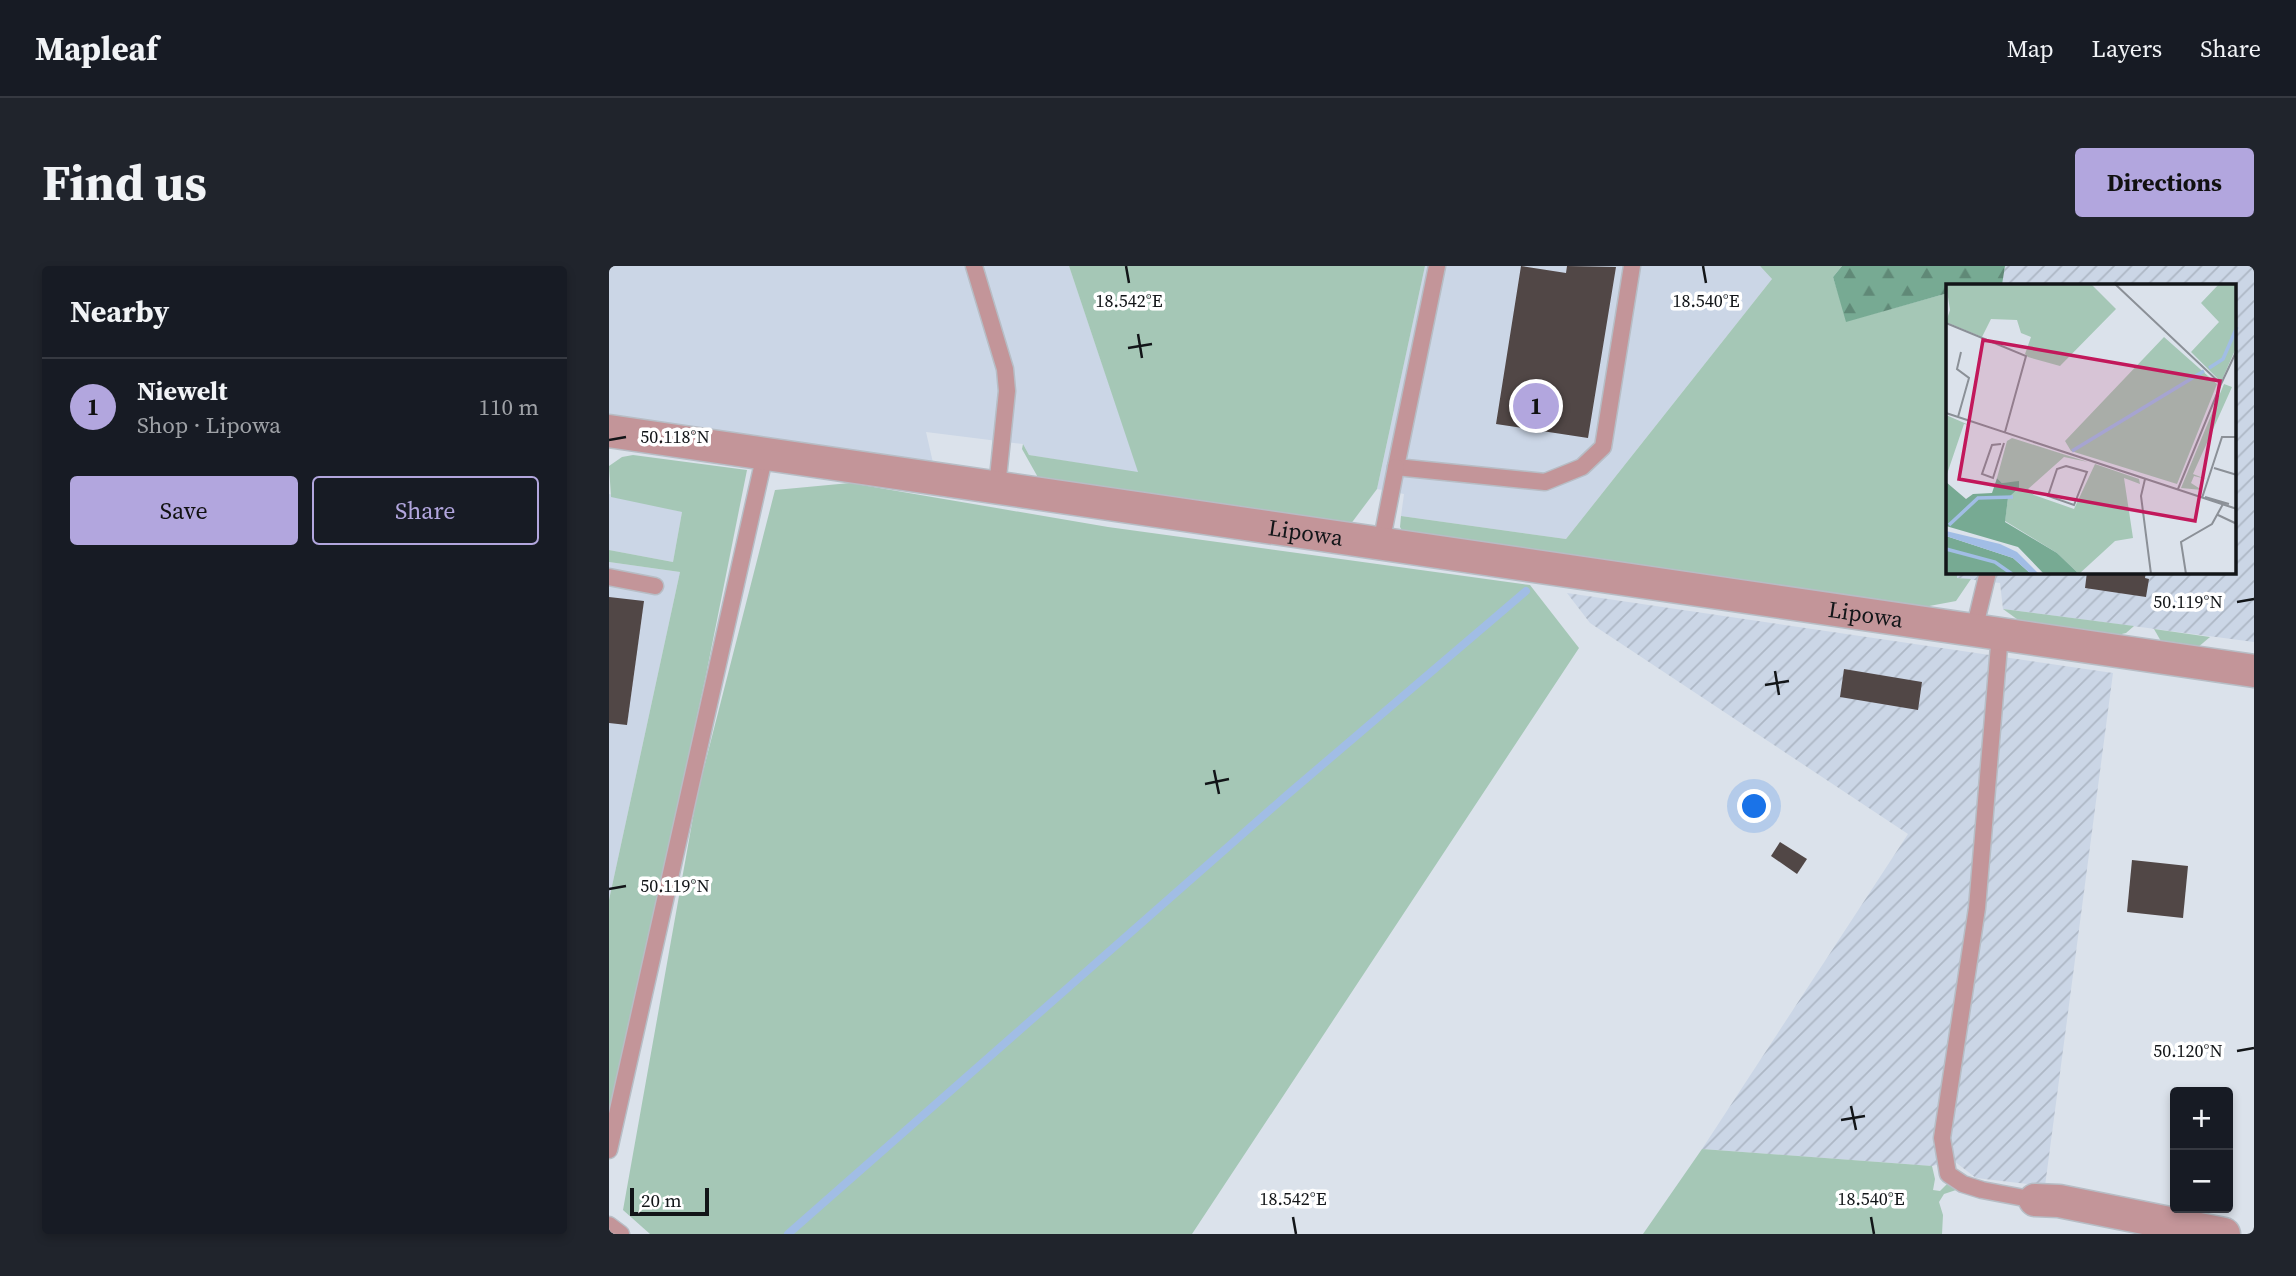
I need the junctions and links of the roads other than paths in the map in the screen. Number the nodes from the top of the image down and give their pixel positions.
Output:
1 (974, 266) edge
2 (1437, 266) edge
3 (1632, 266) edge
4 (609, 432) edge
5 (765, 454) junction
6 (1397, 467) junction
7 (997, 487) junction
8 (1381, 544) junction
9 (1988, 574) edge
10 (609, 578) edge
11 (655, 586) dead end
12 (1987, 632) junction
13 (2254, 671) edge
14 (609, 1150) edge
15 (2035, 1200) joint
16 (609, 1225) edge
17 (621, 1234) edge
18 (2224, 1234) edge

1 - 7 lane
2 - 6 lane
3 - 6 lane
4 - 5 street, Lipowa
5 - 7 street, Lipowa
5 - 14 lane
6 - 8 lane
7 - 8 street, Lipowa
8 - 12 street, Lipowa
9 - 12 lane
10 - 11 lane
12 - 13 street, Lipowa
12 - 15 lane
15 - 18 street
16 - 17 lane

